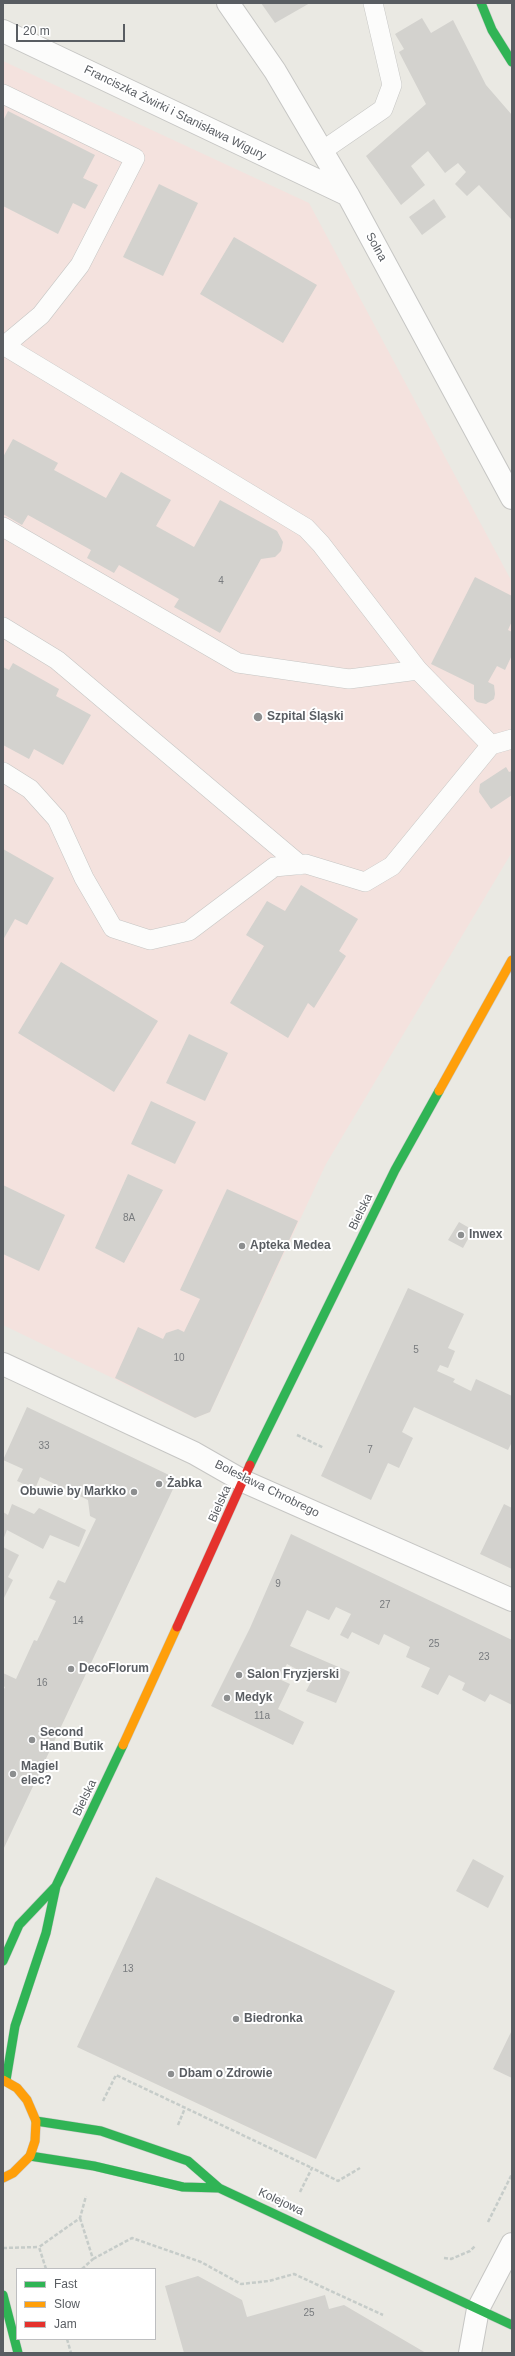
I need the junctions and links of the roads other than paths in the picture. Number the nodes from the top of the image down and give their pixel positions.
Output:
1 (228, 3) edge
2 (373, 3) edge
3 (481, 3) edge
4 (3, 31) edge
5 (512, 62) edge
6 (3, 94) edge
7 (322, 151) junction
8 (348, 196) junction
9 (3, 345) edge
10 (512, 498) edge
11 (3, 527) edge
12 (3, 626) edge
13 (418, 670) junction
14 (512, 739) edge
15 (491, 745) junction
16 (3, 772) edge
17 (300, 865) junction
18 (512, 960) edge
19 (3, 1364) edge
20 (244, 1481) junction
21 (512, 1600) edge
22 (56, 1886) junction
23 (3, 1961) edge
24 (4, 2080) edge
25 (36, 2121) junction
26 (30, 2156) junction
27 (3, 2178) edge
28 (219, 2188) junction
29 (512, 2244) edge
30 (3, 2294) edge
31 (478, 2309) junction
32 (512, 2325) edge
33 (18, 2353) edge
34 (470, 2353) edge

1 - 7 street, Solna
2 - 7 lane
3 - 5 street
4 - 8 street, Franciszka Żwirki i Stanisława Wigury
6 - 9 lane
7 - 8 street, Solna
8 - 10 street, Solna
9 - 13 lane
11 - 13 lane
12 - 17 lane
13 - 15 lane
14 - 15 lane
15 - 17 lane
16 - 17 lane
18 - 20 street, Bielska
19 - 20 street, Bolesława Chrobrego
20 - 21 street, Bolesława Chrobrego
20 - 22 street, Bielska
22 - 23 street
22 - 24 street, Bielska
24 - 25 street
25 - 26 street
25 - 28 street, Kolejowa
26 - 27 street
26 - 28 street
28 - 31 street, Kolejowa
29 - 31 street
30 - 33 street
31 - 32 street, Kolejowa
31 - 34 street

